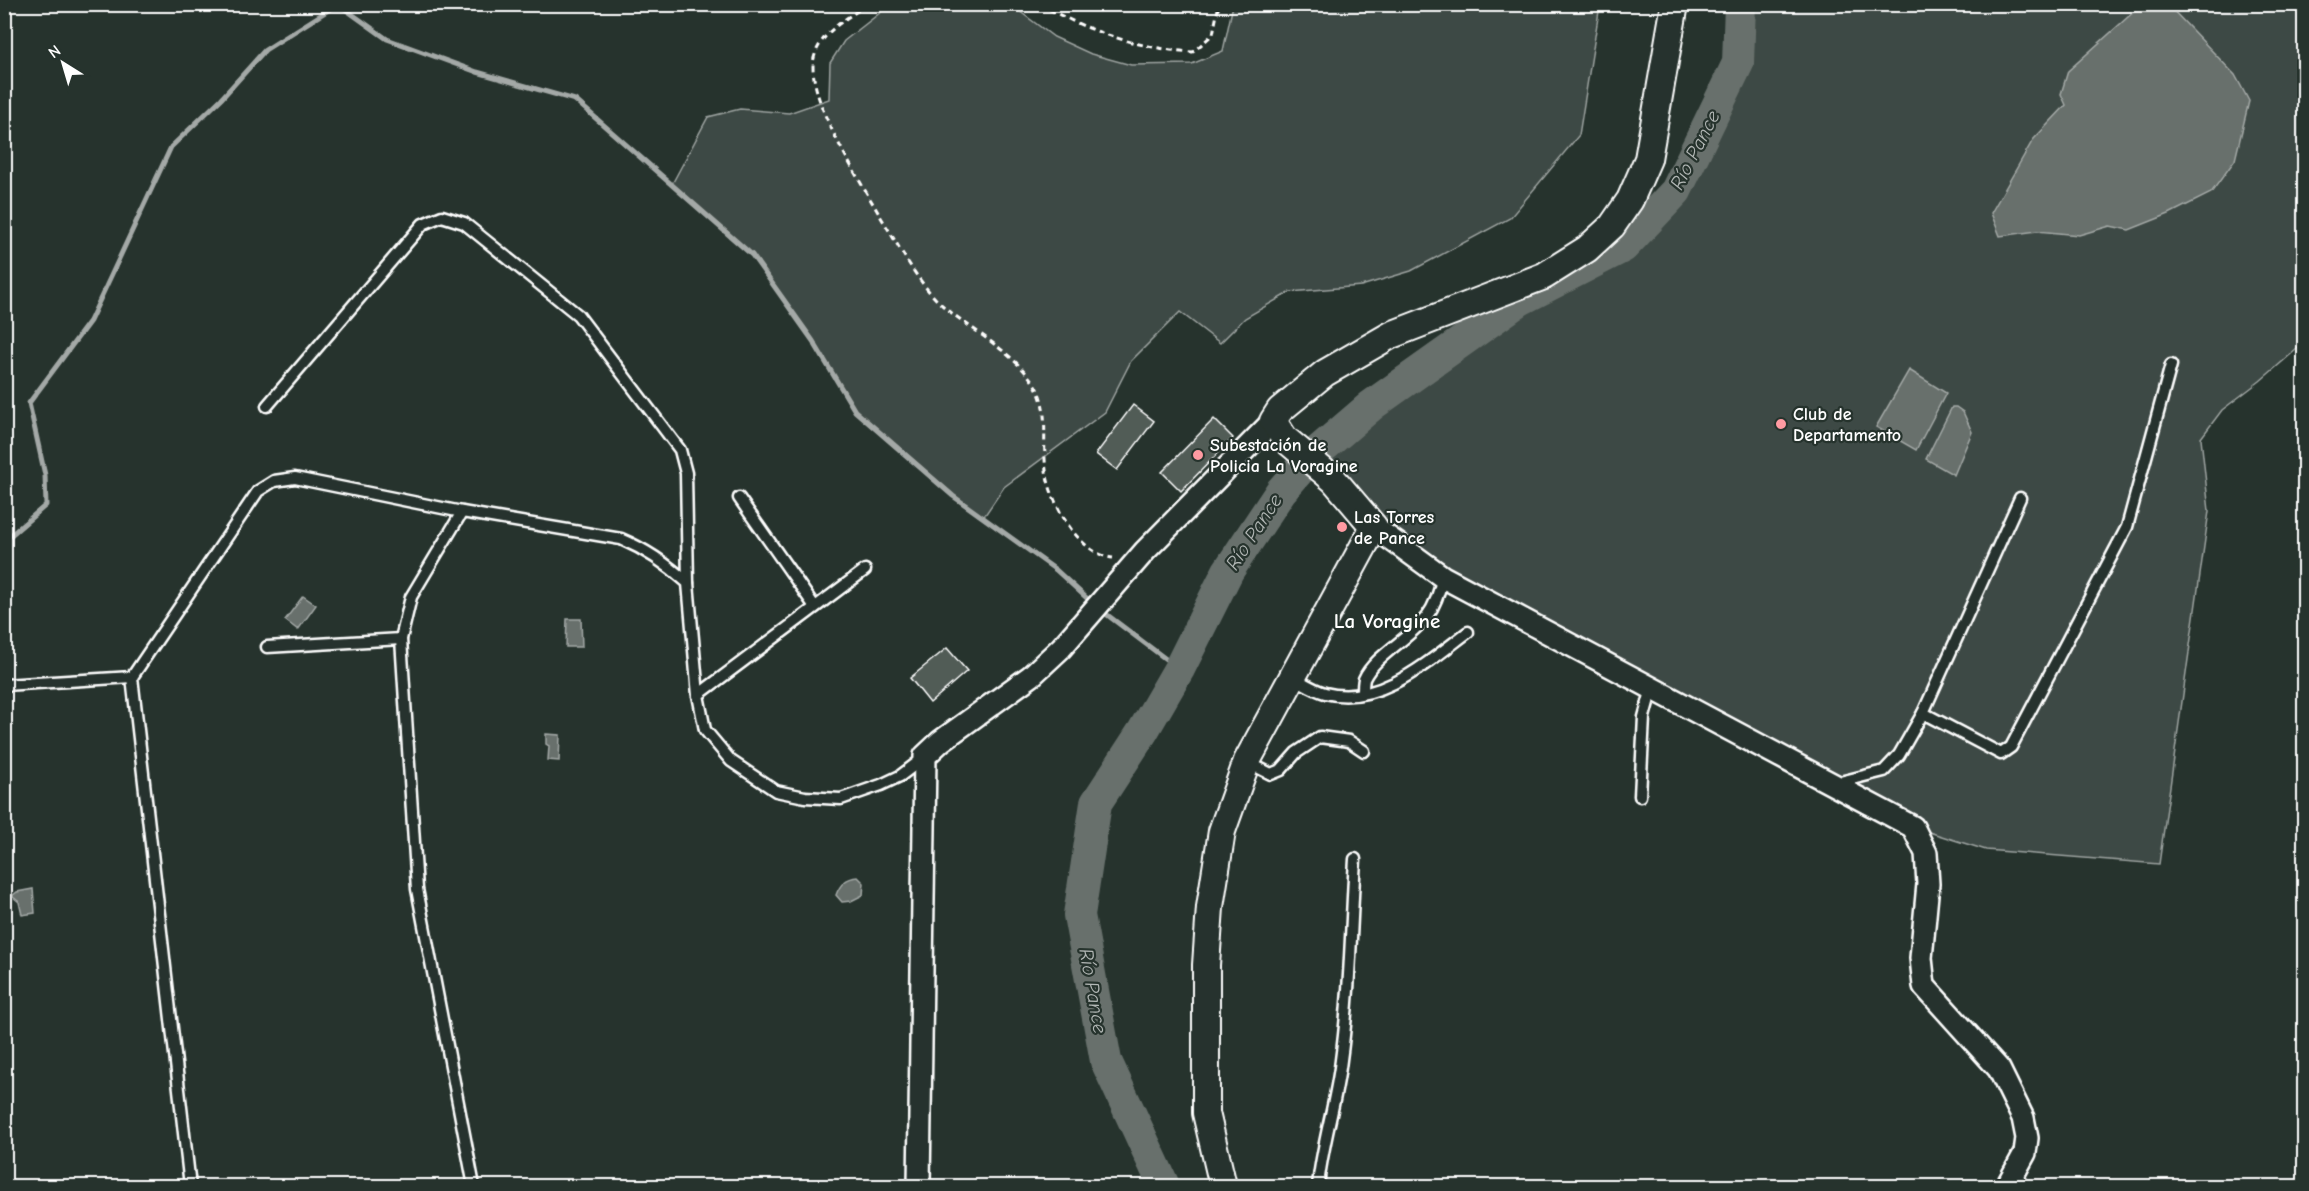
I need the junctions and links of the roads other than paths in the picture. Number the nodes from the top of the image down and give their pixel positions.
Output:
1 (1675, 4) edge
2 (2171, 365) dead end
3 (267, 406) dead end
4 (1279, 430) junction
5 (739, 498) dead end
6 (2020, 498) dead end
7 (462, 512) junction
8 (1374, 527) junction
9 (866, 570) dead end
10 (1443, 577) junction
11 (688, 583) junction
12 (815, 607) junction
13 (1468, 632) dead end
14 (401, 639) junction
15 (267, 646) dead end
16 (132, 677) junction
17 (1292, 677) junction
18 (4, 685) edge
19 (1652, 688) junction
20 (1363, 693) junction
21 (698, 695) junction
22 (1923, 713) junction
23 (1364, 752) dead end
24 (925, 756) junction
25 (1247, 761) junction
26 (1833, 784) junction
27 (1640, 795) dead end
28 (1355, 859) dead end
29 (190, 1186) edge
30 (474, 1186) edge
31 (919, 1186) edge
32 (1223, 1186) edge
33 (1318, 1186) edge
34 (2007, 1186) edge

1 - 4 street
2 - 22 lane
3 - 11 lane
4 - 8 street
4 - 24 street
5 - 12 lane
6 - 22 lane
7 - 11 lane
7 - 14 lane
7 - 16 lane
8 - 10 street
8 - 17 street
9 - 12 lane
10 - 19 street
10 - 20 lane
11 - 21 lane
12 - 21 lane
13 - 20 lane
14 - 15 lane
14 - 30 lane
16 - 18 lane
16 - 29 lane
17 - 20 lane
17 - 25 street
19 - 26 street
19 - 27 lane
21 - 24 lane
22 - 26 lane
23 - 25 lane
24 - 31 street
25 - 32 street
26 - 34 street
28 - 33 lane

